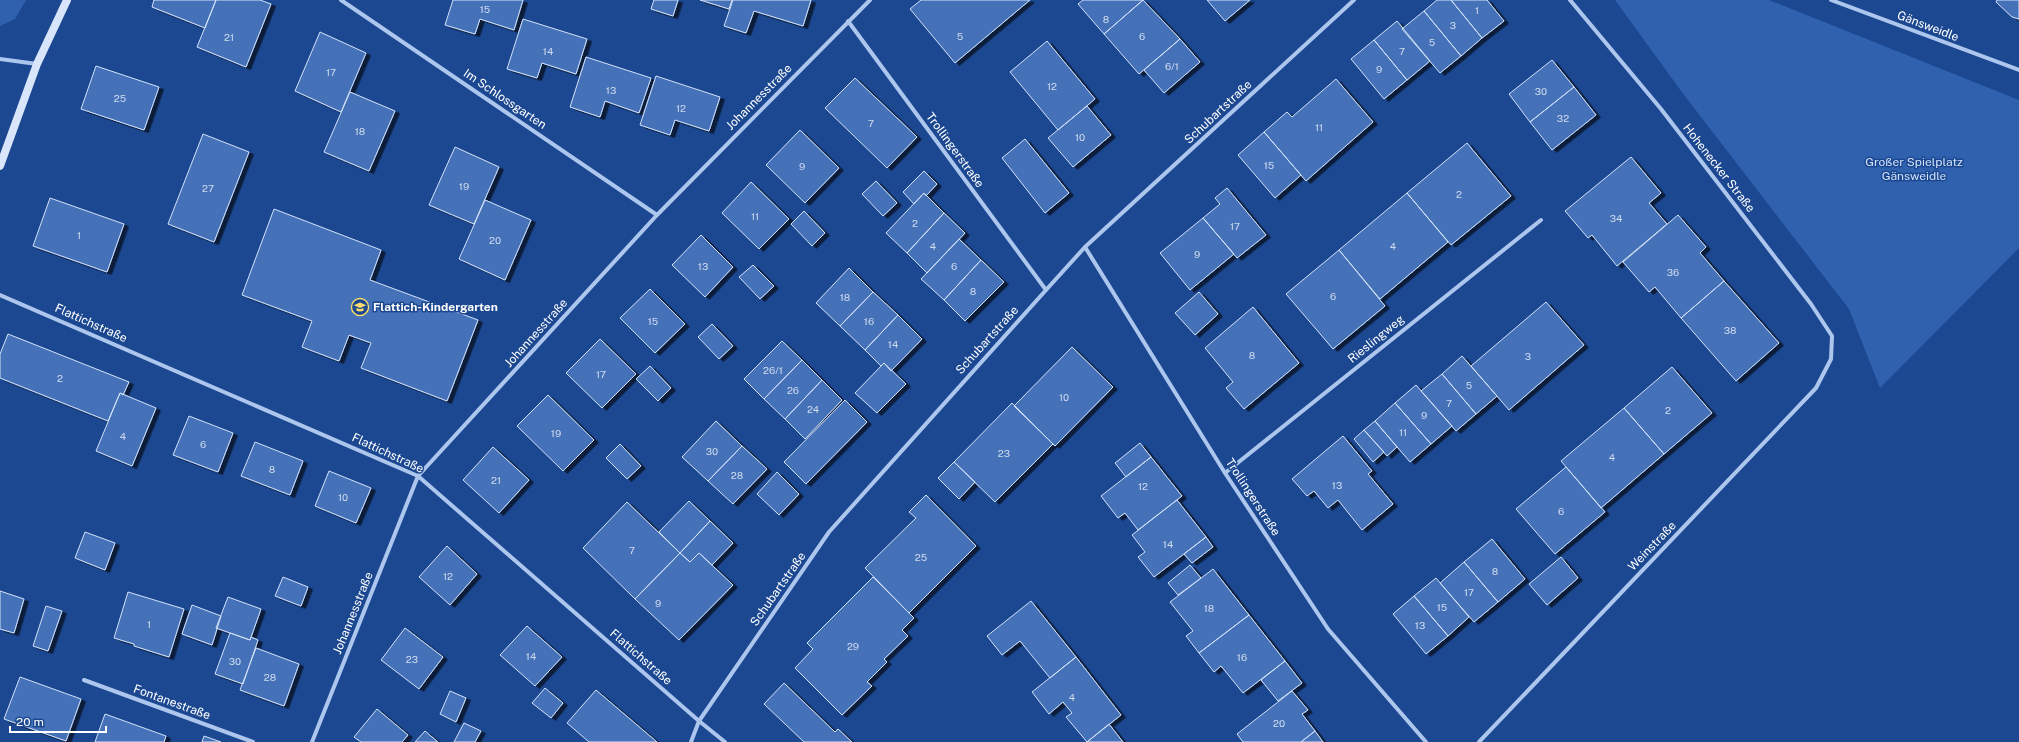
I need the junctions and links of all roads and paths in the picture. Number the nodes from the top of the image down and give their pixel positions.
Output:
1 (67, 0) edge
2 (341, 0) edge
3 (870, 0) edge
4 (1354, 0) edge
5 (1570, 0) edge
6 (1831, 0) edge
7 (848, 21) junction
8 (0, 59) edge
9 (37, 64) junction
10 (2019, 70) edge
11 (0, 166) edge
12 (656, 215) junction
13 (1541, 220) dead end
14 (1085, 247) junction
15 (1046, 290) junction
16 (0, 295) edge
17 (1830, 359) joint
18 (1225, 473) junction
19 (418, 476) junction
20 (84, 680) dead end
21 (698, 721) junction
22 (253, 742) edge
23 (312, 742) edge
24 (690, 742) edge
25 (725, 742) edge
26 (1426, 742) edge
27 (1480, 742) edge

1 - 9 main road
2 - 12 street, Im Schlossgarten
3 - 7 street, Johannesstraße
4 - 14 street, Schubartstraße
5 - 17 street, Hohenecker Straße
6 - 10 street, Gänsweidle
7 - 12 street, Johannesstraße
7 - 15 street, Trollingerstraße
8 - 9 street
9 - 11 main road
12 - 19 street, Johannesstraße
13 - 18 street, Rieslingweg
14 - 15 street, Schubartstraße
14 - 18 street, Trollingerstraße
15 - 21 street, Schubartstraße
16 - 19 street, Flattichstraße
17 - 27 street, Weinstraße
18 - 26 street, Trollingerstraße
19 - 21 street, Flattichstraße
19 - 23 street, Johannesstraße
20 - 22 street, Fontanestraße
21 - 24 street, Schubartstraße
21 - 25 street, Flattichstraße

